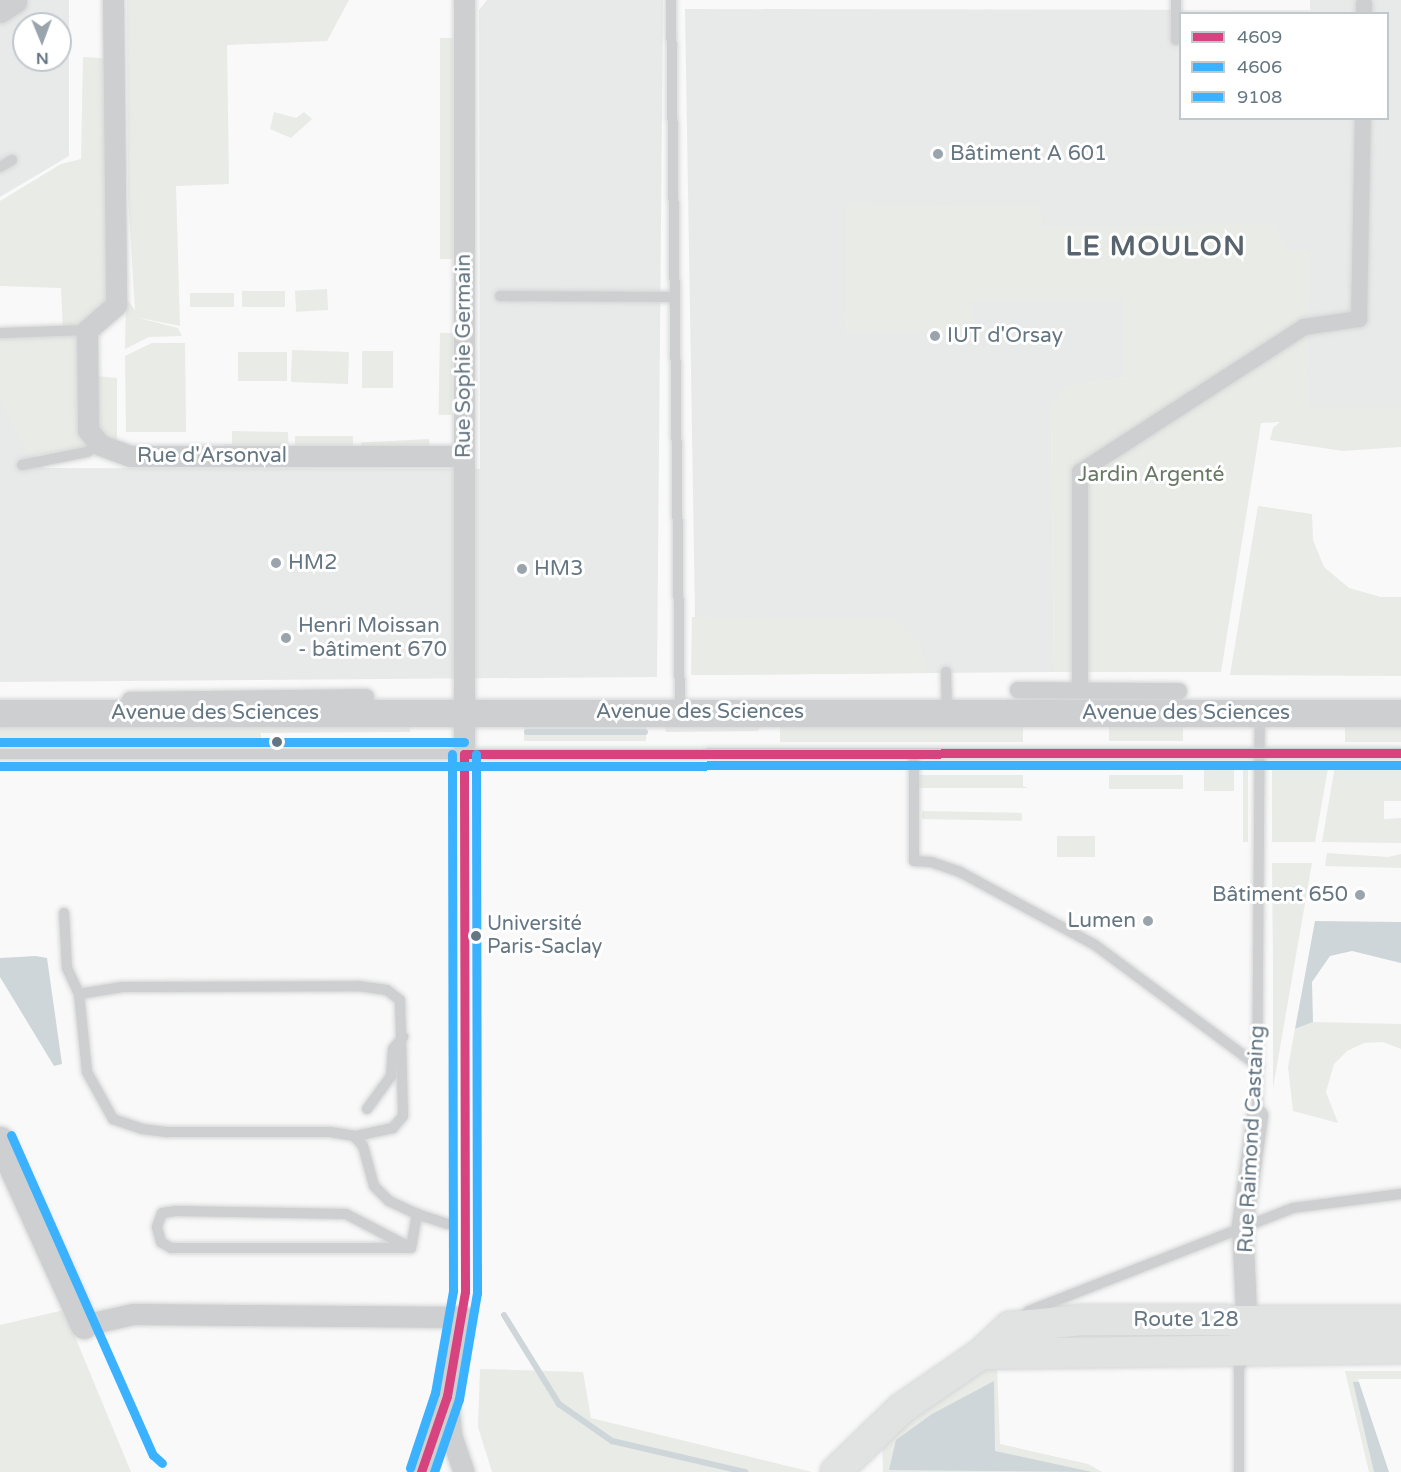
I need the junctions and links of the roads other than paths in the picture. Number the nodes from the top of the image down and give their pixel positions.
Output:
1 (113, 0) edge
2 (464, 0) edge
3 (671, 0) edge
4 (1176, 0) edge
5 (1176, 40) dead end
6 (1363, 120) edge
7 (12, 160) dead end
8 (0, 167) edge
9 (500, 296) dead end
10 (675, 297) junction
11 (87, 330) junction
12 (0, 333) edge
13 (100, 445) junction
14 (464, 456) junction
15 (22, 465) dead end
16 (946, 672) dead end
17 (1018, 690) dead end
18 (1179, 691) dead end
19 (1072, 695) junction
20 (366, 697) dead end
21 (63, 700) dead end
22 (465, 712) junction
23 (680, 712) junction
24 (946, 712) junction
25 (0, 713) edge
26 (1260, 713) junction
27 (1401, 713) edge
28 (914, 753) junction
29 (1401, 753) edge
30 (0, 754) edge
31 (464, 754) junction
32 (1260, 754) junction
33 (64, 914) dead end
34 (78, 994) junction
35 (403, 1037) junction
36 (1259, 1067) junction
37 (367, 1109) dead end
38 (1257, 1115) joint
39 (354, 1136) junction
40 (0, 1140) edge
41 (1401, 1194) edge
42 (417, 1214) junction
43 (447, 1224) dead end
44 (1242, 1225) junction
45 (411, 1248) junction
46 (1247, 1320) junction
47 (1401, 1321) edge
48 (84, 1325) joint
49 (1011, 1327) junction
50 (1401, 1348) edge
51 (1247, 1350) junction
52 (981, 1354) junction
53 (447, 1396) junction
54 (421, 1472) edge
55 (464, 1472) edge
56 (836, 1472) edge
57 (1239, 1472) edge

1 - 11 street
2 - 14 street, Rue Sophie Germain
3 - 10 lane
4 - 5 lane
6 - 19 street
7 - 8 lane
9 - 10 lane
10 - 23 lane
11 - 12 lane
11 - 13 street
13 - 14 street, Rue d'Arsonval
13 - 15 lane
14 - 22 street, Rue Sophie Germain
16 - 24 lane
17 - 19 street
18 - 19 street
20 - 21 street
22 - 23 street, Avenue des Sciences
22 - 25 street, Avenue des Sciences
22 - 31 street, Rue Sophie Germain
23 - 24 street, Avenue des Sciences
24 - 26 street, Avenue des Sciences
26 - 27 street, Avenue des Sciences
26 - 32 lane, Rue Raimond Castaing
28 - 31 lane
28 - 32 lane
28 - 36 lane
29 - 32 lane
30 - 31 lane
32 - 36 lane, Rue Raimond Castaing
33 - 34 lane
34 - 35 lane
34 - 39 lane
35 - 37 lane
35 - 39 lane
36 - 38 lane, Rue Raimond Castaing
38 - 44 street, Rue Raimond Castaing
39 - 42 lane
40 - 48 street
41 - 44 lane
42 - 43 lane
42 - 45 lane
44 - 46 street, Rue Raimond Castaing
44 - 49 lane
45 - 45 lane
46 - 47 main road, Route 128
46 - 49 main road, Route 128
46 - 51 street, Rue Raimond Castaing
48 - 53 street
49 - 52 main road
50 - 51 main road, Route 128
51 - 52 main road, Route 128
51 - 57 lane
52 - 56 main road
53 - 54 street
53 - 55 street

